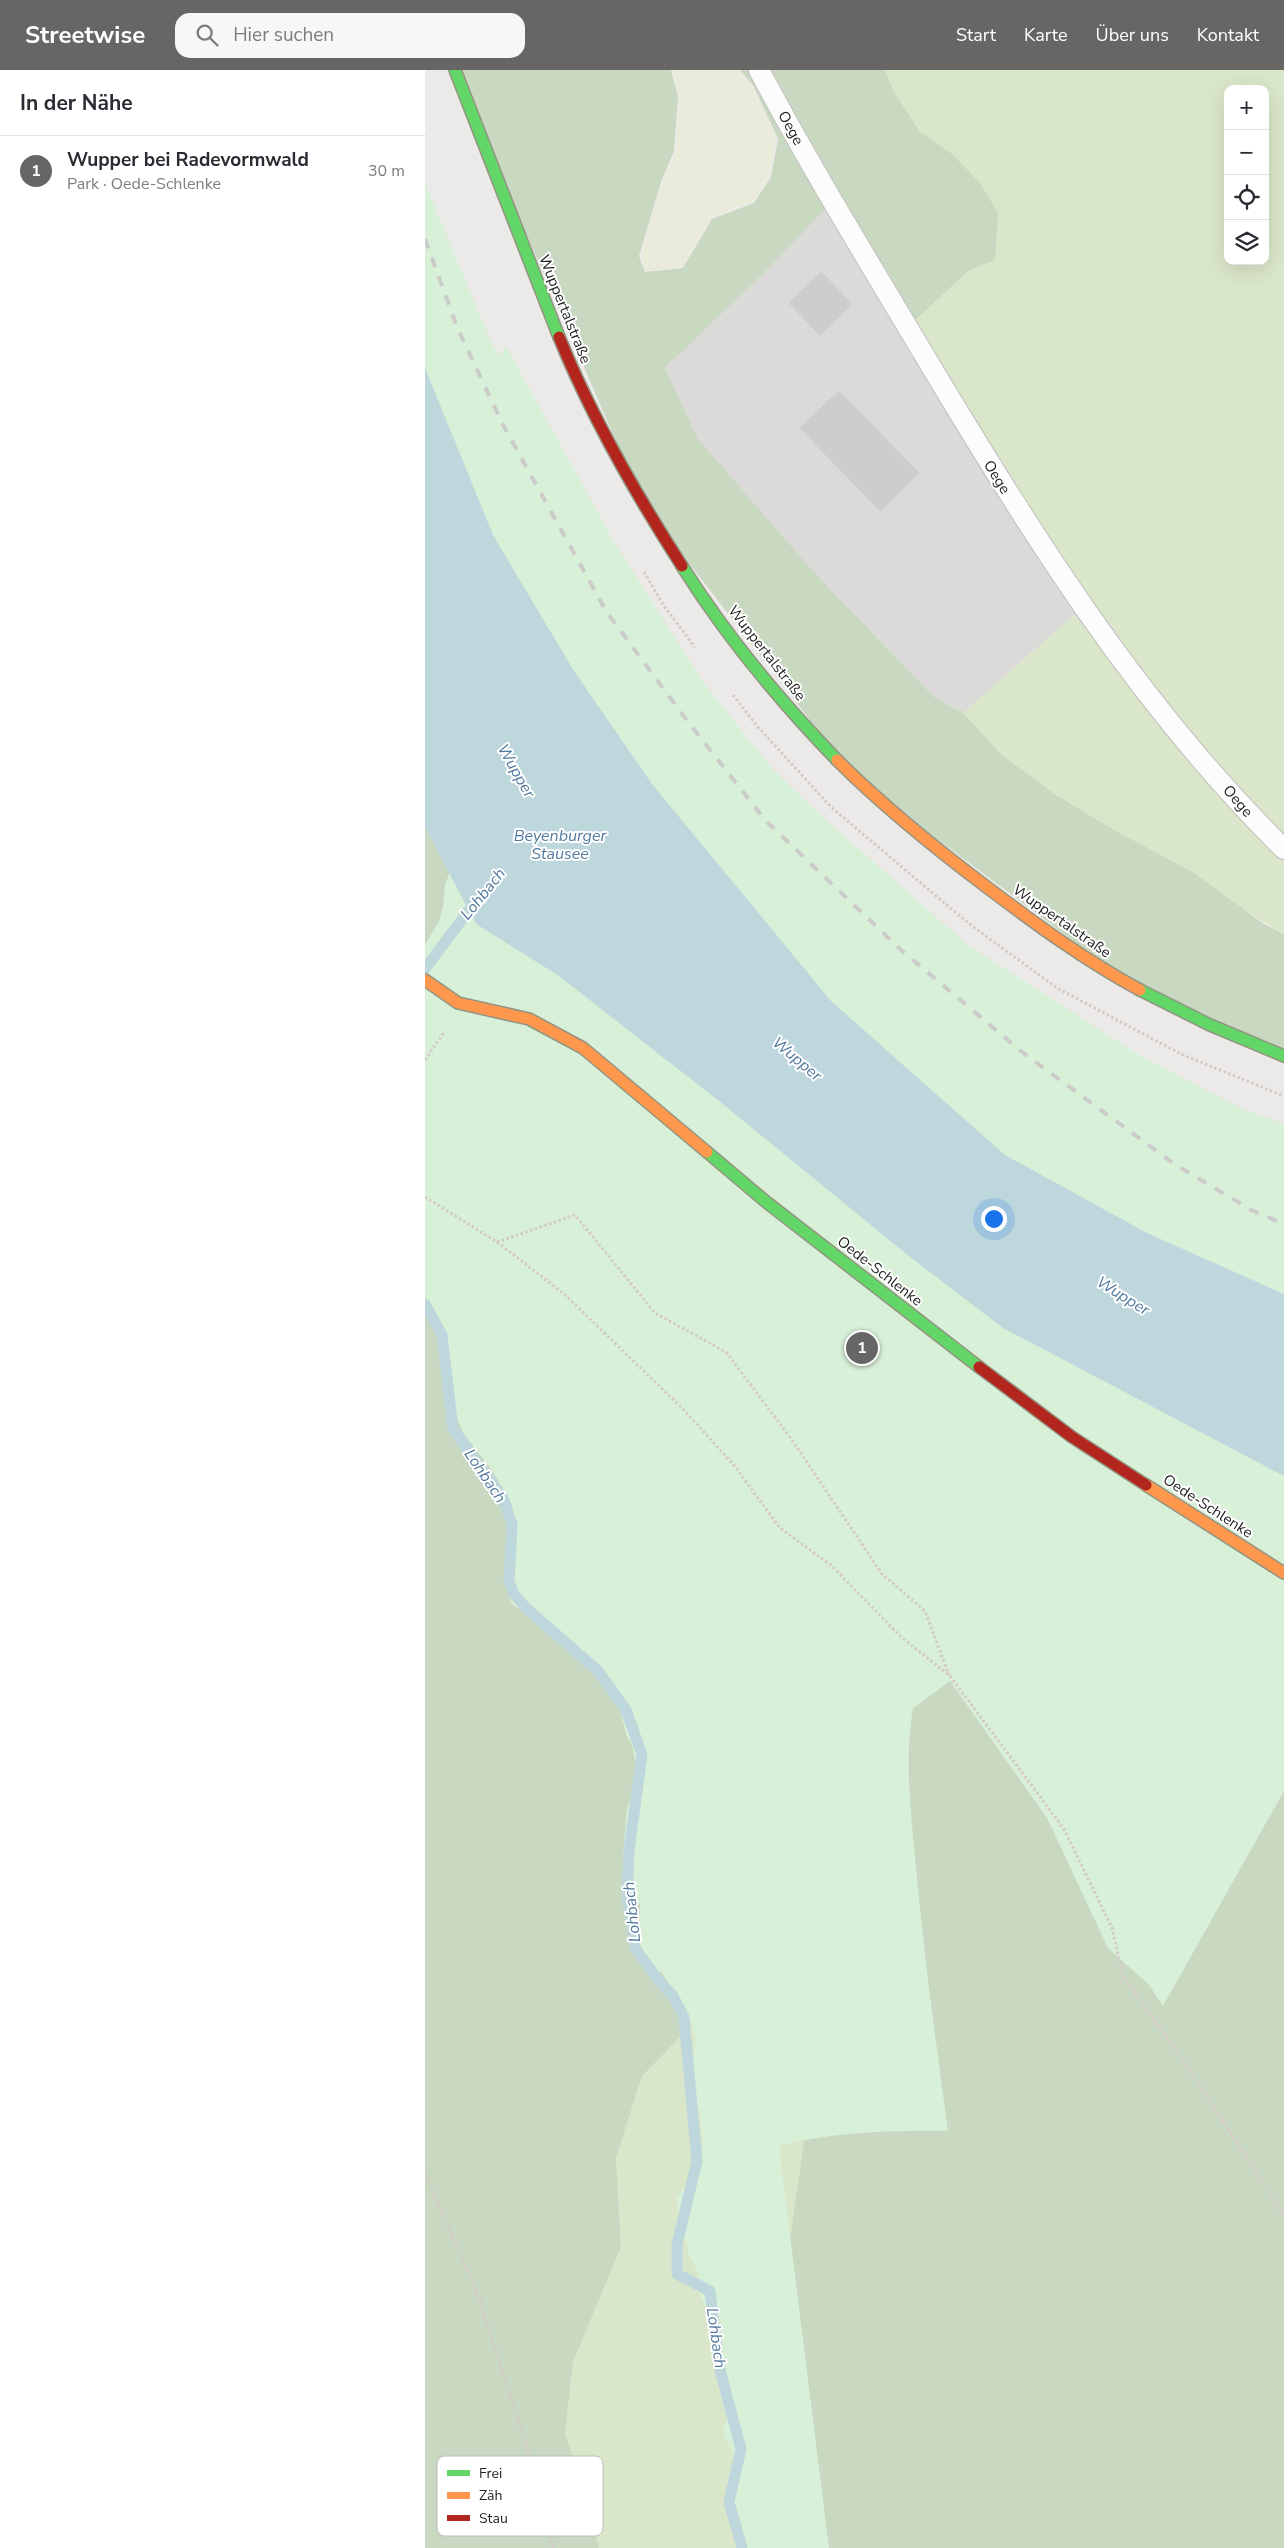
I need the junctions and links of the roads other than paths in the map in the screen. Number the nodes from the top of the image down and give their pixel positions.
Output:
1 (455, 70) edge
2 (759, 70) edge
3 (1284, 849) edge
4 (425, 980) edge
5 (1284, 1056) edge
6 (1284, 1573) edge

1 - 5 main road, Wuppertalstraße
2 - 3 lane, Oege
4 - 6 main road, Oede-Schlenke

